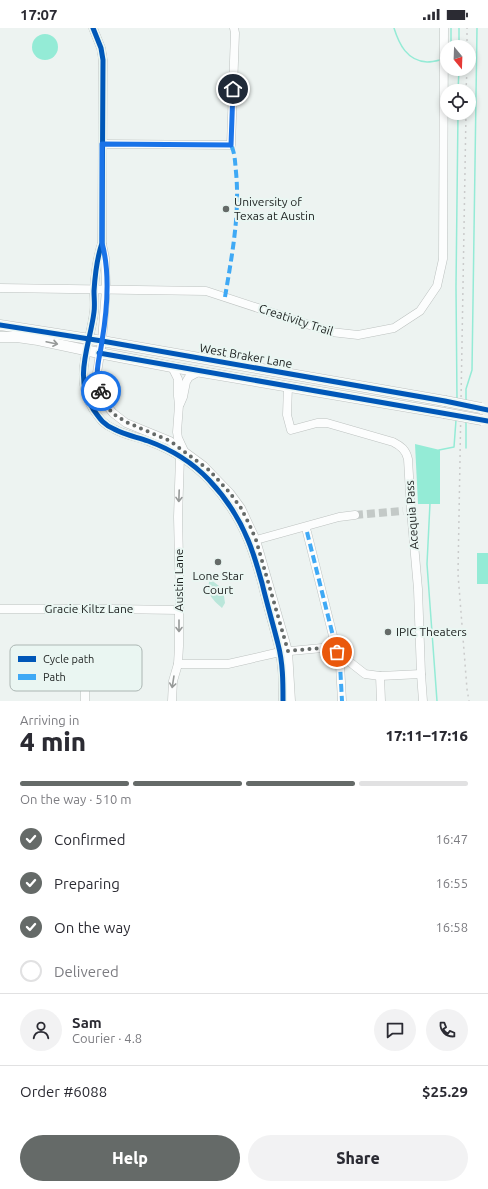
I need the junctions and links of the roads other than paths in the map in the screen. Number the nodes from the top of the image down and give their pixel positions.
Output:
1 (93, 28) edge
2 (234, 28) edge
3 (444, 28) edge
4 (102, 144) junction
5 (102, 243) junction
6 (0, 288) edge
7 (94, 289) junction
8 (106, 289) junction
9 (0, 325) edge
10 (0, 337) edge
11 (88, 338) junction
12 (102, 341) junction
13 (87, 351) junction
14 (99, 354) junction
15 (172, 366) junction
16 (200, 371) junction
17 (288, 386) junction
18 (179, 405) junction
19 (108, 407) junction
20 (484, 409) edge
21 (98, 416) junction
22 (485, 420) edge
23 (178, 426) junction
24 (168, 445) junction
25 (182, 454) junction
26 (207, 473) junction
27 (222, 496) junction
28 (355, 515) tunnel mouth
29 (306, 532) dead end
30 (256, 540) junction
31 (0, 609) edge
32 (179, 610) junction
33 (284, 651) junction
34 (337, 652) junction
35 (178, 664) junction
36 (421, 674) junction
37 (380, 676) junction
38 (172, 701) edge
39 (283, 701) edge
40 (291, 701) edge
41 (342, 701) edge
42 (381, 701) edge
43 (423, 701) edge

1 - 4 street
2 - 4 street
3 - 8 street, Creativity Trail
4 - 5 street
5 - 7 street
5 - 8 street
6 - 7 street, Creativity Trail
7 - 8 street, Creativity Trail
7 - 11 street
8 - 12 street
9 - 11 main road, West Braker Lane
10 -> 13 main road, West Braker Lane
11 - 12 main road, West Braker Lane
11 - 13 street
12 - 14 street
12 - 20 main road, West Braker Lane, bridge
13 - 14 main road, West Braker Lane
13 - 21 street
14 - 15 main road, West Braker Lane
14 - 19 street
15 - 16 main road, West Braker Lane
15 - 18 street
16 - 17 main road, West Braker Lane
16 - 18 street
17 - 22 main road, West Braker Lane, bridge
17 - 36 street, Acequia Pass
18 - 23 street
19 - 21 street
19 - 24 street
21 - 24 street
23 - 24 street
23 - 25 street, Austin Lane
24 - 25 street
25 - 26 street
25 -> 32 street, Austin Lane
26 - 27 street
26 - 30 street
27 - 30 street
27 - 33 street
28 - 30 street
29 - 34 street
30 - 33 street
31 - 32 street, Gracie Kiltz Lane
32 -> 35 street, Austin Lane
33 - 34 street
33 - 35 street
33 - 39 street
33 - 40 street
34 - 37 street
34 - 41 street
35 -> 38 street, Austin Lane
36 - 37 street
36 - 43 street, Acequia Pass
37 - 42 street

